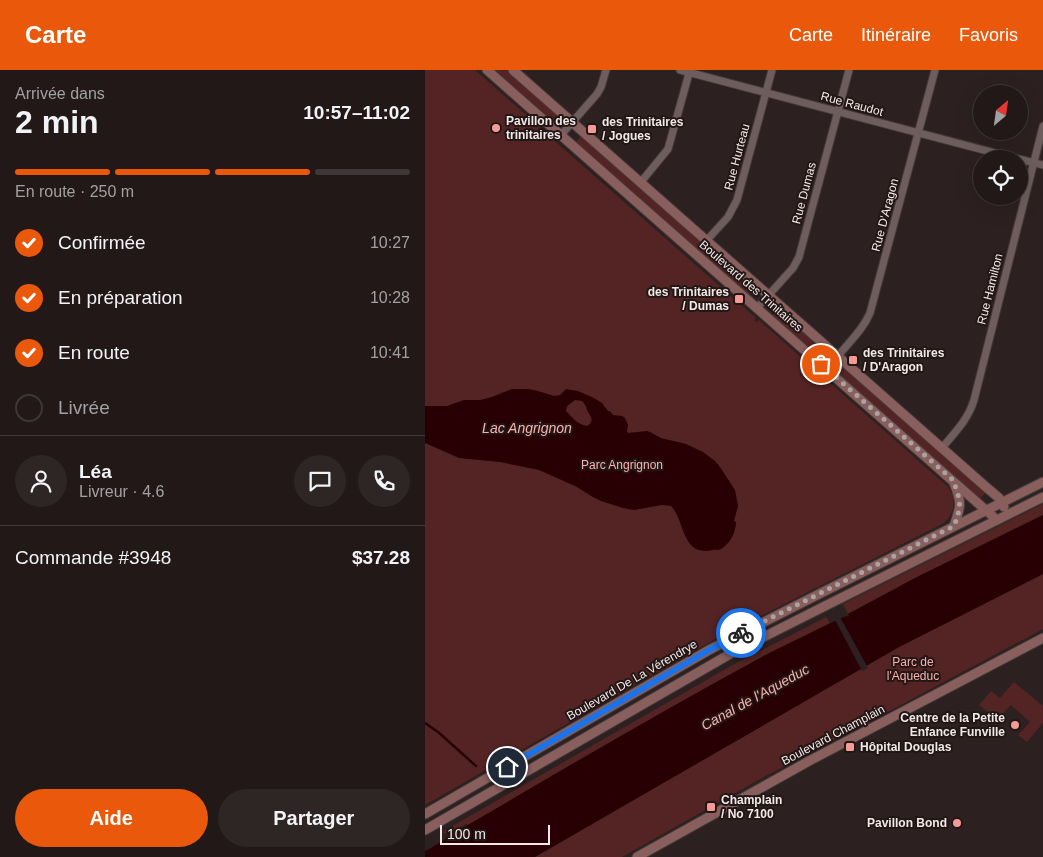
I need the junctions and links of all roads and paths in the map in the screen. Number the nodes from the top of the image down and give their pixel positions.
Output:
1 (487, 70) edge
2 (513, 70) edge
3 (606, 70) edge
4 (680, 70) edge
5 (772, 70) edge
6 (849, 70) edge
7 (935, 70) edge
8 (689, 71) edge
9 (766, 93) junction
10 (838, 112) junction
11 (573, 122) junction
12 (1043, 126) edge
13 (918, 133) junction
14 (561, 136) junction
15 (983, 150) edge
16 (1028, 162) edge
17 (1034, 163) junction
18 (1043, 165) edge
19 (641, 182) junction
20 (707, 240) junction
21 (769, 295) junction
22 (757, 308) junction
23 (837, 356) junction
24 (942, 448) junction
25 (953, 480) junction
26 (1043, 482) edge
27 (1043, 497) edge
28 (1002, 503) junction
29 (987, 510) junction
30 (1009, 514) junction
31 (997, 520) junction
32 (954, 526) junction
33 (1043, 638) edge
34 (425, 814) edge
35 (425, 830) edge
36 (637, 857) edge

1 - 14 main road, Boulevard des Trinitaires
2 - 11 main road, Boulevard des Trinitaires
3 - 11 street
4 - 8 street, Rue Raudot
5 - 9 street, Rue Hurteau
6 - 10 street, Rue Dumas
7 - 13 street, Rue D'Aragon
8 - 9 street, Rue Raudot
8 - 19 street
9 - 10 street, Rue Raudot
9 - 20 street, Rue Hurteau
10 - 13 street, Rue Raudot
10 - 21 street, Rue Dumas
11 - 14 street
11 - 19 main road, Boulevard des Trinitaires
12 - 17 street, Rue Hamilton
13 - 15 street, Rue Raudot
13 - 23 street, Rue D'Aragon
14 - 22 main road, Boulevard des Trinitaires
16 - 17 street, Rue Raudot
17 - 18 street, Rue Raudot
17 - 24 street, Rue Hamilton
19 - 20 main road, Boulevard des Trinitaires
20 - 21 main road, Boulevard des Trinitaires
21 - 22 street, Rue Dumas
21 - 23 main road, Boulevard des Trinitaires
22 - 25 main road, Boulevard des Trinitaires
23 - 24 main road, Boulevard des Trinitaires
24 - 28 main road, Boulevard des Trinitaires
25 - 29 main road, Boulevard des Trinitaires
25 - 32 main road
26 - 28 main road, Boulevard De La Vérendrye
27 - 30 main road
28 - 29 main road, Boulevard De La Vérendrye
28 - 30 main road, Boulevard des Trinitaires
29 - 31 main road, Boulevard des Trinitaires
29 - 32 main road, Boulevard De La Vérendrye
30 - 31 main road
31 - 35 main road
32 - 34 main road, Boulevard De La Vérendrye
33 - 36 main road, Boulevard Champlain

